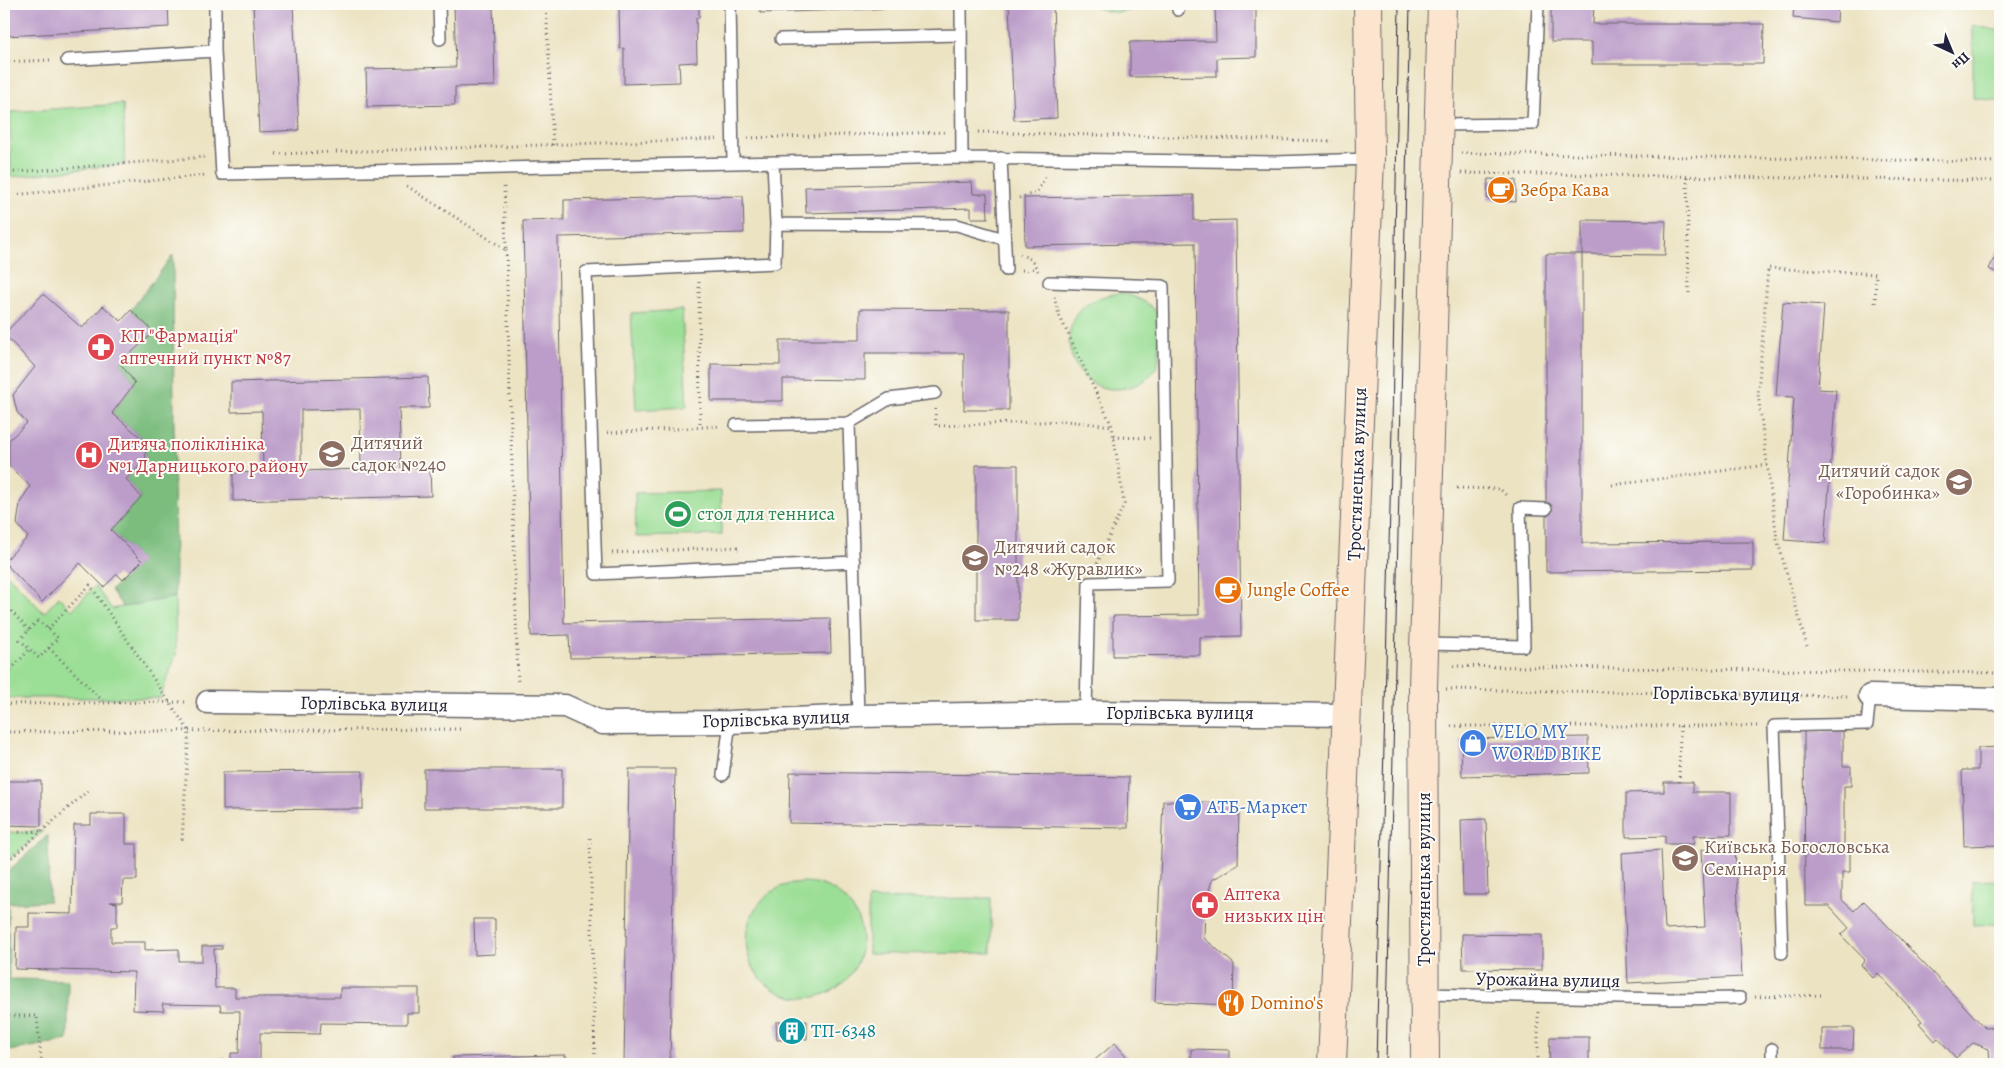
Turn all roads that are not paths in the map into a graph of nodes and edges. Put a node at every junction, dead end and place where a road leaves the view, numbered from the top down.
1 (215, 4) edge
2 (439, 4) edge
3 (730, 4) edge
4 (962, 4) edge
5 (1368, 4) edge
6 (1442, 4) edge
7 (1538, 4) edge
8 (961, 35) junction
9 (440, 39) dead end
10 (781, 39) dead end
11 (215, 50) junction
12 (67, 60) road end
13 (1439, 125) junction
14 (962, 158) junction
15 (1001, 158) junction
16 (1370, 160) junction
17 (733, 161) junction
18 (773, 162) junction
19 (776, 224) junction
20 (1004, 239) junction
21 (1006, 270) dead end
22 (1049, 282) road end
23 (935, 393) road end
24 (849, 423) junction
25 (736, 425) road end
26 (1546, 509) dead end
27 (854, 562) junction
28 (1424, 644) junction
29 (1870, 696) joint
30 (2000, 699) edge
31 (208, 702) road end
32 (1086, 712) junction
33 (1346, 715) junction
34 (858, 716) junction
35 (730, 722) junction
36 (723, 775) dead end
37 (1782, 953) dead end
38 (1425, 994) junction
39 (1740, 998) road end
40 (1772, 1049) dead end
41 (1332, 1064) edge
42 (1425, 1064) edge
43 (1772, 1064) edge

1 - 11 lane
2 - 9 lane
3 - 17 lane
4 - 8 lane
5 - 16 main road, Тростянецька вулиця
6 - 13 main road, Тростянецька вулиця
7 - 13 lane
8 - 10 lane
8 - 14 lane
11 - 12 lane
11 - 17 lane
13 - 28 main road, Тростянецька вулиця
14 - 15 lane
14 - 18 lane
15 - 16 lane
15 - 20 lane
16 - 33 main road, Тростянецька вулиця
17 - 18 lane
18 - 19 lane
19 - 20 lane
19 - 27 lane
20 - 21 lane
22 - 32 lane
23 - 24 lane
24 - 25 lane
24 - 27 lane
26 - 28 lane
27 - 34 lane
28 - 38 main road, Тростянецька вулиця
29 - 30 street
29 - 37 lane
31 - 35 street, Горлівська вулиця
32 - 33 street, Горлівська вулиця
32 - 34 street, Горлівська вулиця
33 - 41 main road, Тростянецька вулиця
34 - 35 street, Горлівська вулиця
35 - 36 lane
38 - 39 lane, Урожайна вулиця
38 - 42 main road, Тростянецька вулиця
40 - 43 lane

